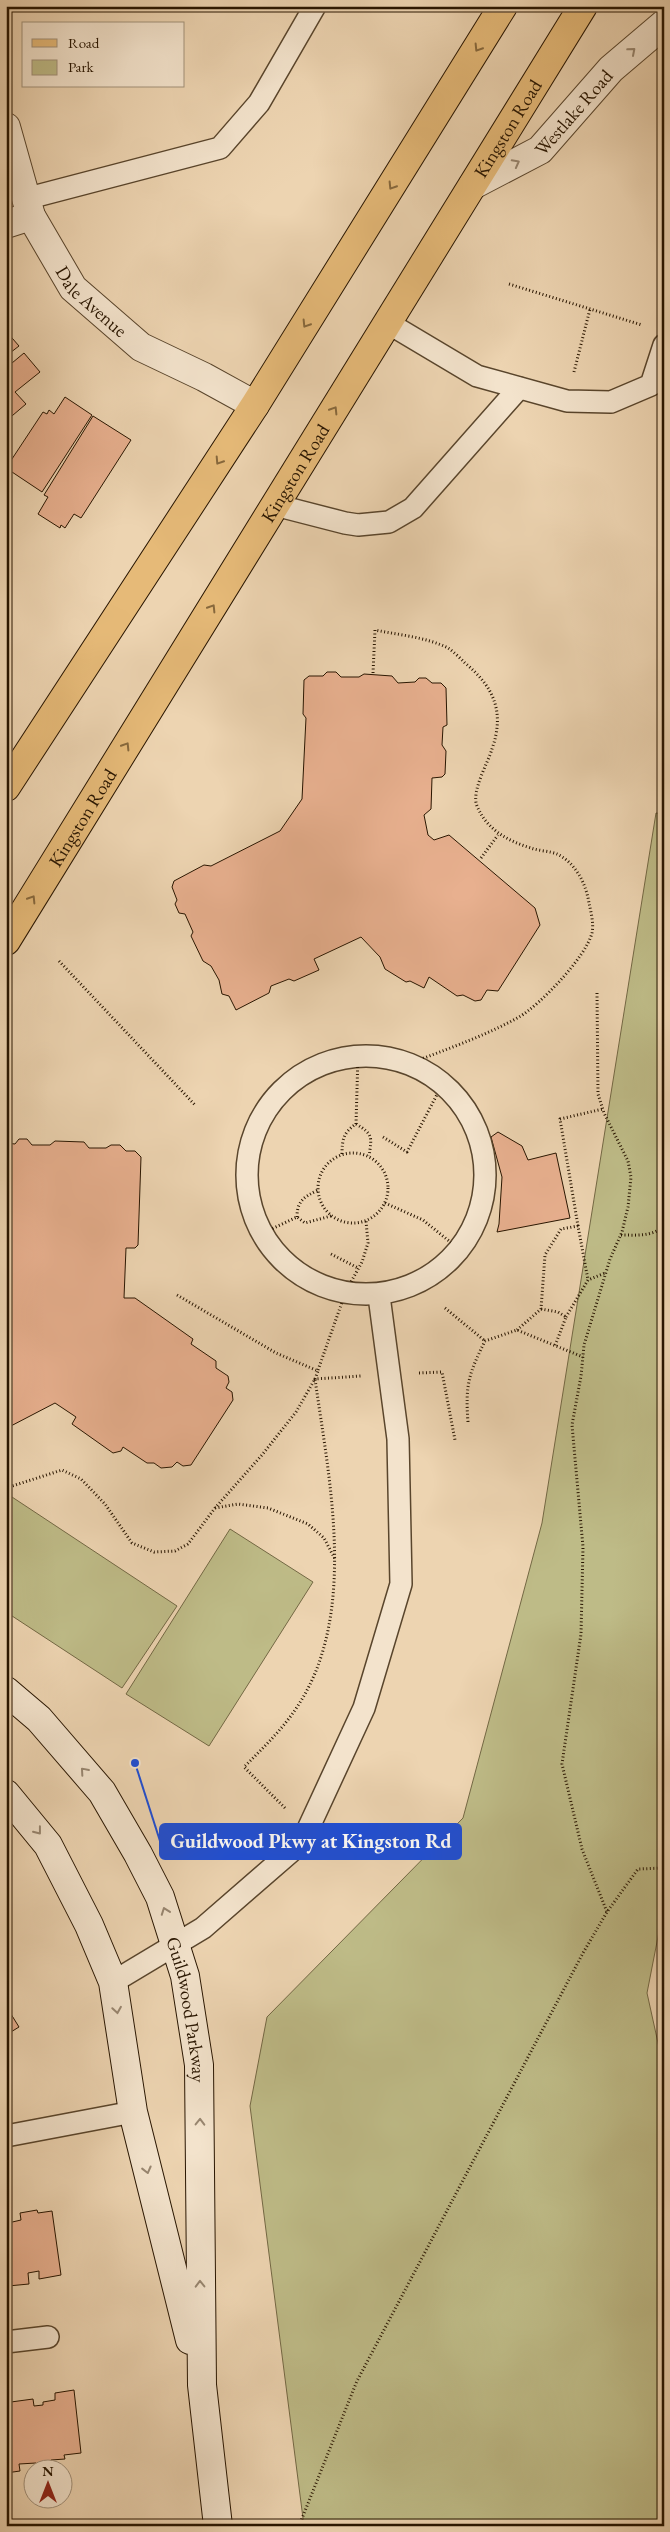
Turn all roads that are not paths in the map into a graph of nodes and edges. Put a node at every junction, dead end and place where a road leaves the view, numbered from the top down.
1 (315, 6) edge
2 (504, 6) edge
3 (583, 6) edge
4 (664, 24) edge
5 (6, 127) edge
6 (473, 185) junction
7 (21, 213) edge
8 (388, 323) junction
9 (664, 346) edge
10 (519, 388) junction
11 (255, 406) junction
12 (275, 505) junction
13 (6, 787) edge
14 (6, 941) edge
15 (379, 1296) junction
16 (6, 1691) edge
17 (6, 1794) edge
18 (176, 1943) junction
19 (113, 1982) junction
20 (133, 2112) junction
21 (6, 2136) edge
22 (48, 2337) dead end
23 (6, 2342) edge
24 (202, 2386) junction
25 (218, 2526) edge

1 - 7 lane
2 -> 11 main road
3 - 6 main road, Kingston Road
6 -> 4 street, Westlake Road
5 - 7 street, Dale Avenue
6 - 8 main road, Kingston Road
7 - 11 street, Dale Avenue
8 - 10 lane
12 -> 8 main road, Kingston Road
9 - 10 lane
10 - 12 lane
11 -> 13 main road
14 -> 12 main road, Kingston Road
15 - 15 lane
15 - 18 lane
18 -> 16 street, Guildwood Parkway
17 -> 19 street, Guildwood Parkway
18 - 19 lane
24 -> 18 street, Guildwood Parkway
19 -> 20 street, Guildwood Parkway
20 - 21 lane
20 -> 24 street, Guildwood Parkway
22 - 23 lane
24 - 25 street, Guildwood Parkway

